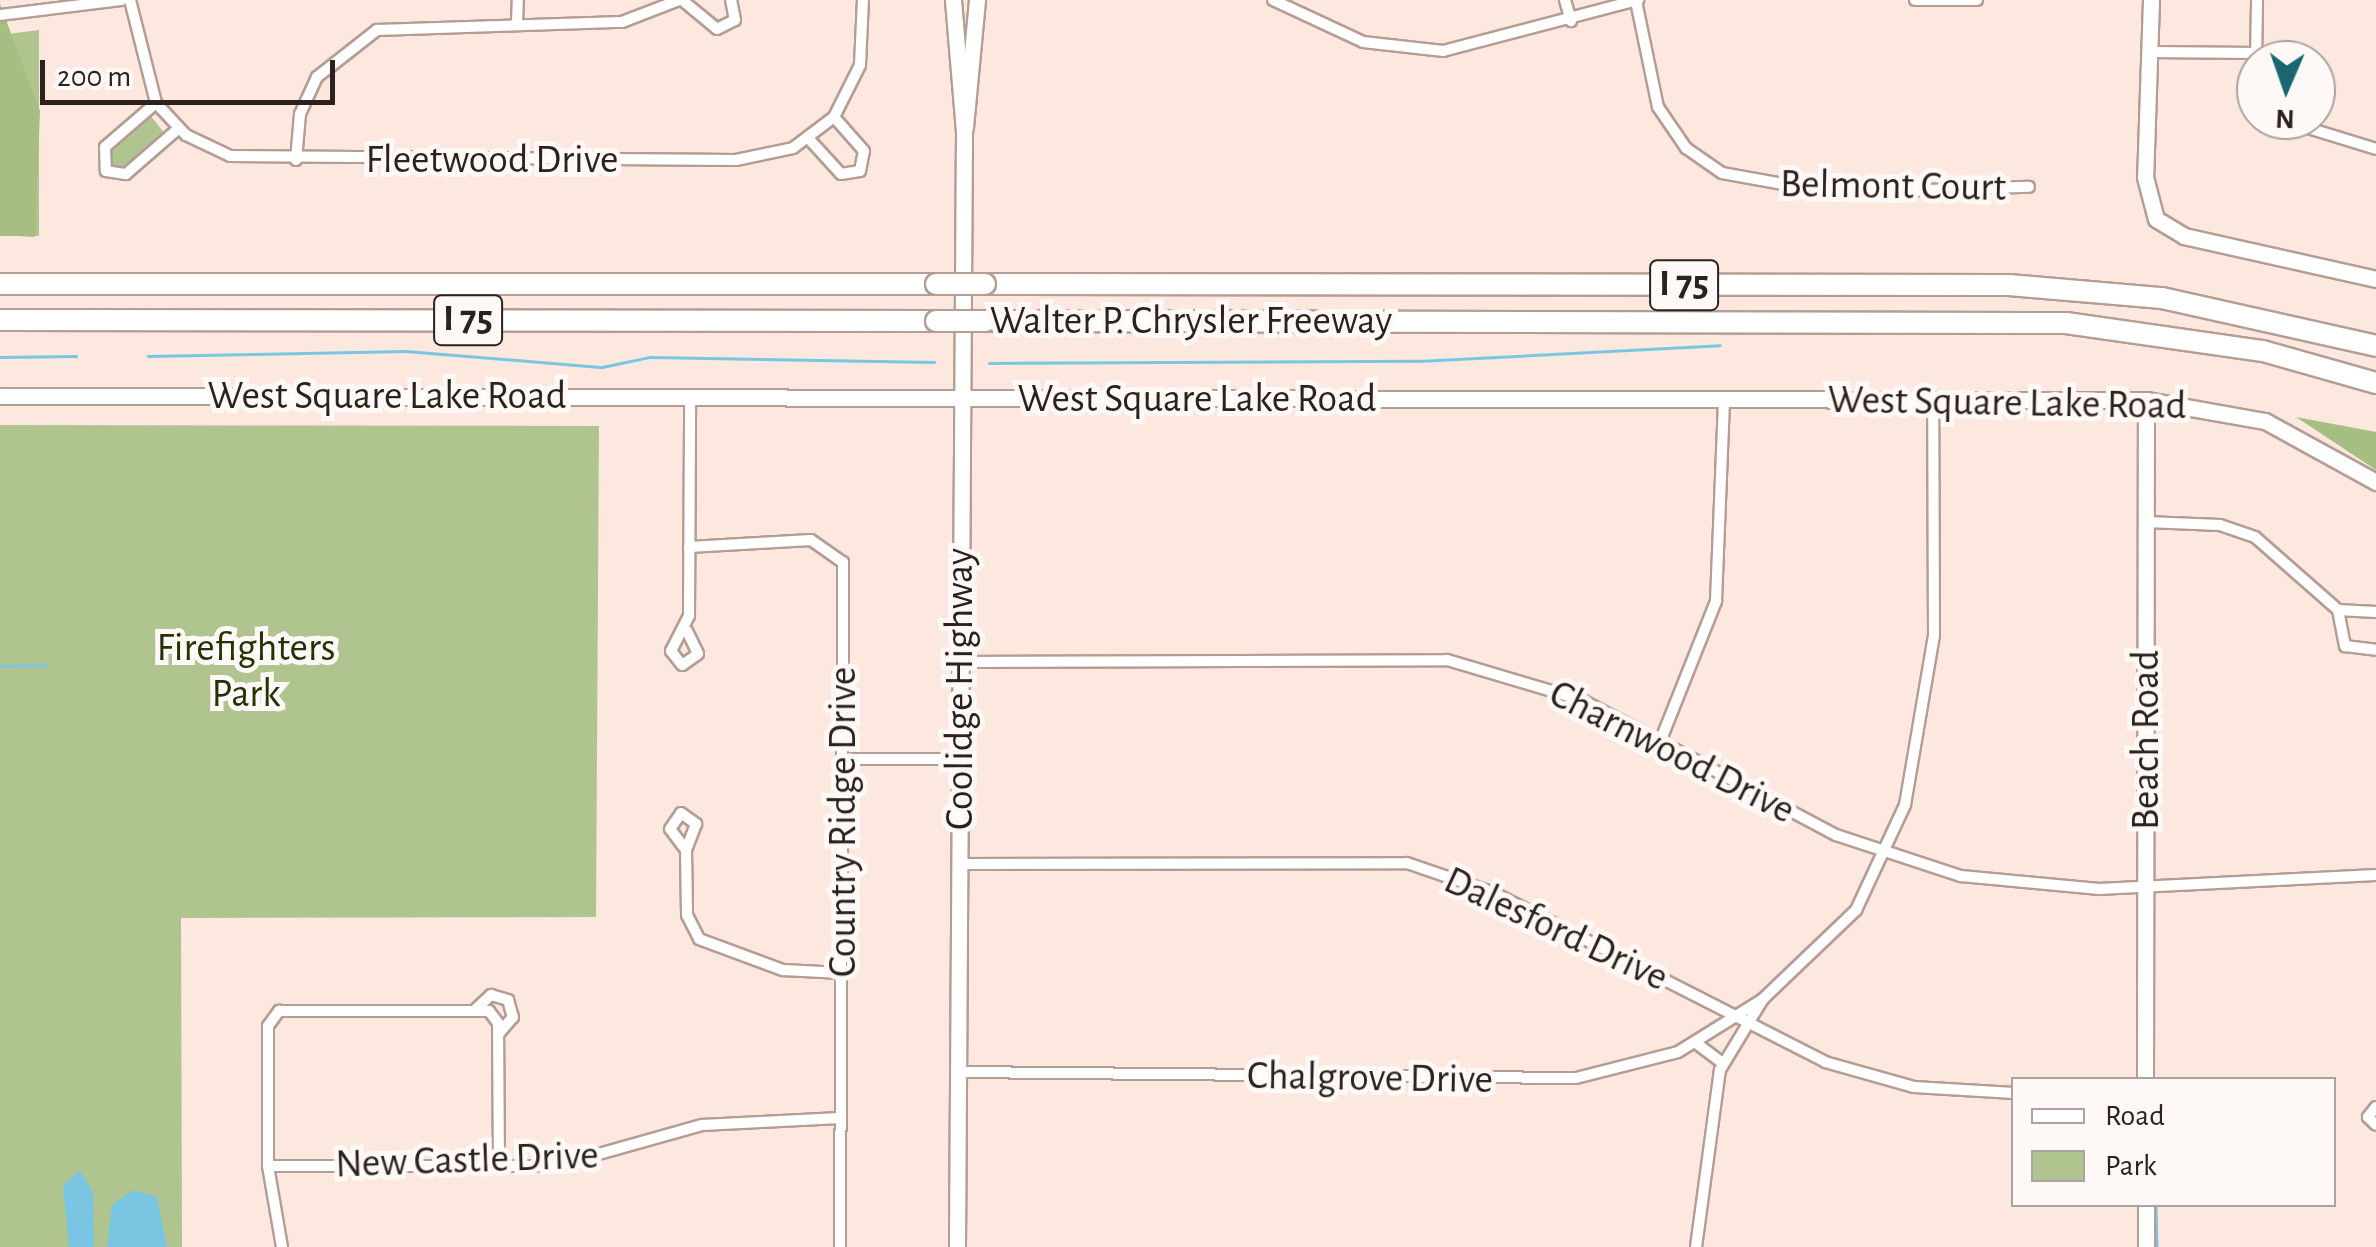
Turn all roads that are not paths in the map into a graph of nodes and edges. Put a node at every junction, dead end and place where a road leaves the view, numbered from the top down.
1 (122, 0) edge
2 (130, 0) edge
3 (518, 0) edge
4 (681, 0) edge
5 (731, 0) edge
6 (863, 0) edge
7 (953, 0) edge
8 (977, 0) edge
9 (1273, 0) edge
10 (1565, 0) edge
11 (1638, 0) edge
12 (1915, 0) edge
13 (1977, 0) edge
14 (2151, 0) edge
15 (2257, 0) edge
16 (0, 15) edge
17 (1571, 21) junction
18 (517, 23) junction
19 (2256, 40) edge
20 (2151, 52) junction
21 (2236, 55) edge
22 (156, 103) junction
23 (834, 117) junction
24 (178, 129) junction
25 (964, 131) junction
26 (2336, 137) edge
27 (810, 139) junction
28 (2376, 149) edge
29 (296, 160) junction
30 (2029, 187) dead end
31 (2376, 279) edge
32 (0, 284) edge
33 (0, 320) edge
34 (2376, 346) edge
35 (2376, 382) edge
36 (690, 395) junction
37 (0, 396) edge
38 (962, 398) junction
39 (1933, 399) junction
40 (1724, 400) junction
41 (2146, 400) junction
42 (2376, 482) edge
43 (2146, 522) junction
44 (689, 547) junction
45 (2338, 610) junction
46 (2376, 612) edge
47 (687, 631) dead end
48 (2376, 650) edge
49 (960, 662) junction
50 (1660, 742) junction
51 (844, 758) junction
52 (960, 759) junction
53 (686, 850) dead end
54 (1887, 856) junction
55 (959, 864) junction
56 (2376, 875) edge
57 (2145, 889) junction
58 (842, 972) junction
59 (1764, 999) junction
60 (476, 1009) junction
61 (1735, 1014) junction
62 (1751, 1022) junction
63 (499, 1034) junction
64 (1696, 1043) junction
65 (1723, 1064) junction
66 (958, 1072) junction
67 (2145, 1077) edge
68 (2011, 1093) edge
69 (2376, 1106) edge
70 (840, 1118) junction
71 (2376, 1126) edge
72 (268, 1166) junction
73 (499, 1166) junction
74 (2146, 1207) edge
75 (282, 1247) edge
76 (840, 1247) edge
77 (957, 1247) edge
78 (1696, 1247) edge
79 (2146, 1247) edge

1 - 16 street
2 - 22 street, Fleetwood Drive
3 - 18 street
4 - 5 street
4 - 18 street
6 - 23 street, Fleetwood Drive
7 - 25 main road, Coolidge Highway
8 - 25 main road, Coolidge Highway
9 - 17 street
10 - 17 street
11 - 17 street
11 - 30 street, Belmont Court
12 - 13 street
14 - 20 main road
15 - 19 street
18 - 29 street
20 - 21 street
20 - 31 main road
22 - 24 street, Fleetwood Drive
22 - 24 street
23 - 27 street, Fleetwood Drive
23 - 27 street
24 - 29 street, Fleetwood Drive
25 - 38 main road, Coolidge Highway
26 - 28 street
27 - 29 street, Fleetwood Drive
32 - 34 highway, Walter P. Chrysler Freeway / I 75, bridge
33 - 35 highway, Walter P. Chrysler Freeway / I 75, bridge
36 - 37 main road, West Square Lake Road
36 - 38 main road, West Square Lake Road
36 - 44 street
38 - 40 main road, West Square Lake Road
38 - 49 main road, Coolidge Highway
39 - 40 main road, West Square Lake Road
39 - 41 main road, West Square Lake Road
39 - 54 street
40 - 50 street
41 - 42 main road, West Square Lake Road
41 - 43 main road, Beach Road
43 - 45 street
43 - 57 main road, Beach Road
44 - 47 street
44 - 51 street, Country Ridge Drive
45 - 46 street
45 - 48 street
49 - 50 street, Charnwood Drive
49 - 52 main road, Coolidge Highway
50 - 54 street, Charnwood Drive
51 - 52 street
51 - 58 street, Country Ridge Drive
52 - 55 main road, Coolidge Highway
53 - 58 street
54 - 57 street, Charnwood Drive
54 - 59 street
55 - 61 street, Dalesford Drive
55 - 66 main road, Coolidge Highway
56 - 57 street, Charnwood Drive
57 - 67 main road, Beach Road
58 - 70 street, Country Ridge Drive
59 - 61 street, Chalgrove Drive
59 - 62 street
60 - 63 street
60 - 63 street
60 - 72 street
61 - 62 street, Dalesford Drive
61 - 64 street, Chalgrove Drive
62 - 65 street
62 - 68 street, Dalesford Drive
63 - 73 street
64 - 65 street
64 - 66 street, Chalgrove Drive
65 - 78 street
66 - 77 main road, Coolidge Highway
69 - 71 street
70 - 73 street, New Castle Drive
70 - 76 street, Country Ridge Drive
72 - 73 street, New Castle Drive
72 - 75 street
74 - 79 main road

